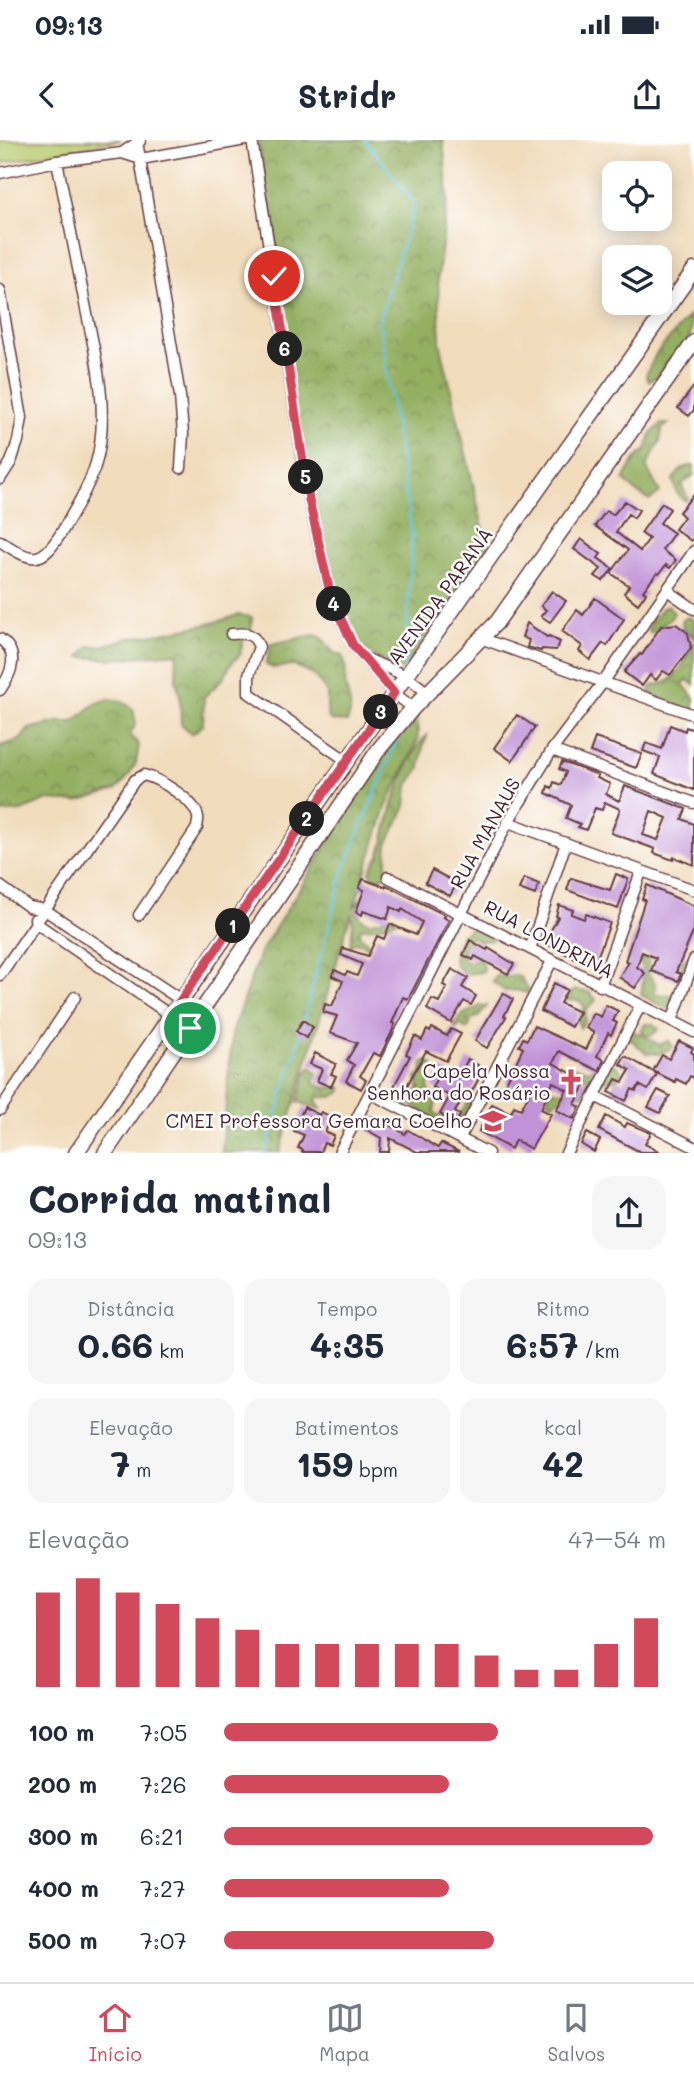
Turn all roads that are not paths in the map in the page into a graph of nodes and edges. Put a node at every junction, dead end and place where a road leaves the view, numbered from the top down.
1 (169, 140) edge
2 (245, 140) edge
3 (252, 140) edge
4 (140, 141) edge
5 (218, 142) edge
6 (172, 152) junction
7 (122, 153) junction
8 (141, 159) junction
9 (57, 162) junction
10 (0, 173) edge
11 (694, 270) edge
12 (0, 290) edge
13 (694, 342) edge
14 (181, 468) dead end
15 (0, 479) edge
16 (0, 541) edge
17 (694, 551) edge
18 (667, 590) junction
19 (694, 609) edge
20 (231, 634) dead end
21 (0, 639) edge
22 (483, 639) junction
23 (362, 657) junction
24 (406, 676) junction
25 (604, 681) junction
26 (0, 690) edge
27 (394, 693) junction
28 (428, 693) junction
29 (410, 711) junction
30 (694, 715) edge
31 (552, 750) junction
32 (347, 761) junction
33 (694, 803) edge
34 (508, 822) junction
35 (566, 843) junction
36 (641, 872) junction
37 (388, 877) dead end
38 (0, 886) edge
39 (694, 891) edge
40 (29, 907) junction
41 (45, 910) junction
42 (461, 913) junction
43 (139, 915) dead end
44 (36, 923) junction
45 (86, 937) junction
46 (530, 949) junction
47 (78, 950) junction
48 (694, 960) edge
49 (551, 961) junction
50 (126, 964) junction
51 (0, 975) edge
52 (117, 977) junction
53 (600, 986) junction
54 (75, 998) dead end
55 (181, 1000) junction
56 (640, 1006) junction
57 (171, 1014) junction
58 (672, 1021) junction
59 (190, 1028) junction
60 (694, 1032) edge
61 (370, 1093) junction
62 (595, 1096) junction
63 (0, 1110) edge
64 (460, 1138) junction
65 (694, 1147) edge
66 (76, 1153) edge
67 (105, 1153) edge
68 (339, 1153) edge
69 (488, 1153) edge
70 (566, 1153) edge

1 - 6 street
2 - 5 street
3 - 23 street
4 - 7 street
4 - 8 street
5 - 6 street
6 - 8 street
7 - 8 street
7 - 9 street
8 - 14 street
9 - 10 street
9 - 16 street
11 - 24 main road, AVENIDA PARANÁ
12 - 15 street
13 - 22 main road
17 - 18 street, RUA MANAUS
18 - 19 street
18 - 25 street, RUA MANAUS
20 - 32 street
21 - 26 street
22 - 25 street
22 - 28 main road
23 - 24 street
23 - 27 street
24 - 27 main road, AVENIDA PARANÁ
24 - 28 street
25 - 30 street
25 - 31 street, RUA MANAUS
27 - 29 street
27 - 32 main road, AVENIDA PARANÁ
28 - 29 main road
29 - 59 main road
31 - 33 street
31 - 34 street, RUA MANAUS
32 - 55 main road, AVENIDA PARANÁ
34 - 35 street
34 - 42 street, RUA MANAUS
35 - 36 street
35 - 46 street
36 - 39 street
36 - 53 street
37 - 42 street, RUA LONDRINA
38 - 40 street
40 - 41 street
40 - 44 street
41 - 43 street
41 - 44 street
41 - 45 street
42 - 46 street, RUA LONDRINA
42 - 61 street, RUA MANAUS
44 - 47 street
44 - 51 street
45 - 47 street
45 - 50 street
46 - 49 street, RUA LONDRINA
47 - 52 street
48 - 58 street
49 - 53 street, RUA LONDRINA
49 - 64 street
50 - 52 street
50 - 55 street
52 - 57 street
53 - 56 street, RUA LONDRINA
54 - 63 street
55 - 57 main road, AVENIDA PARANÁ
56 - 58 street, RUA LONDRINA
56 - 62 street
57 - 59 street
57 - 66 main road, AVENIDA PARANÁ
58 - 60 street, RUA LONDRINA
59 - 67 main road
61 - 64 street
61 - 68 street, RUA MANAUS
62 - 65 street
62 - 70 street
64 - 69 street

